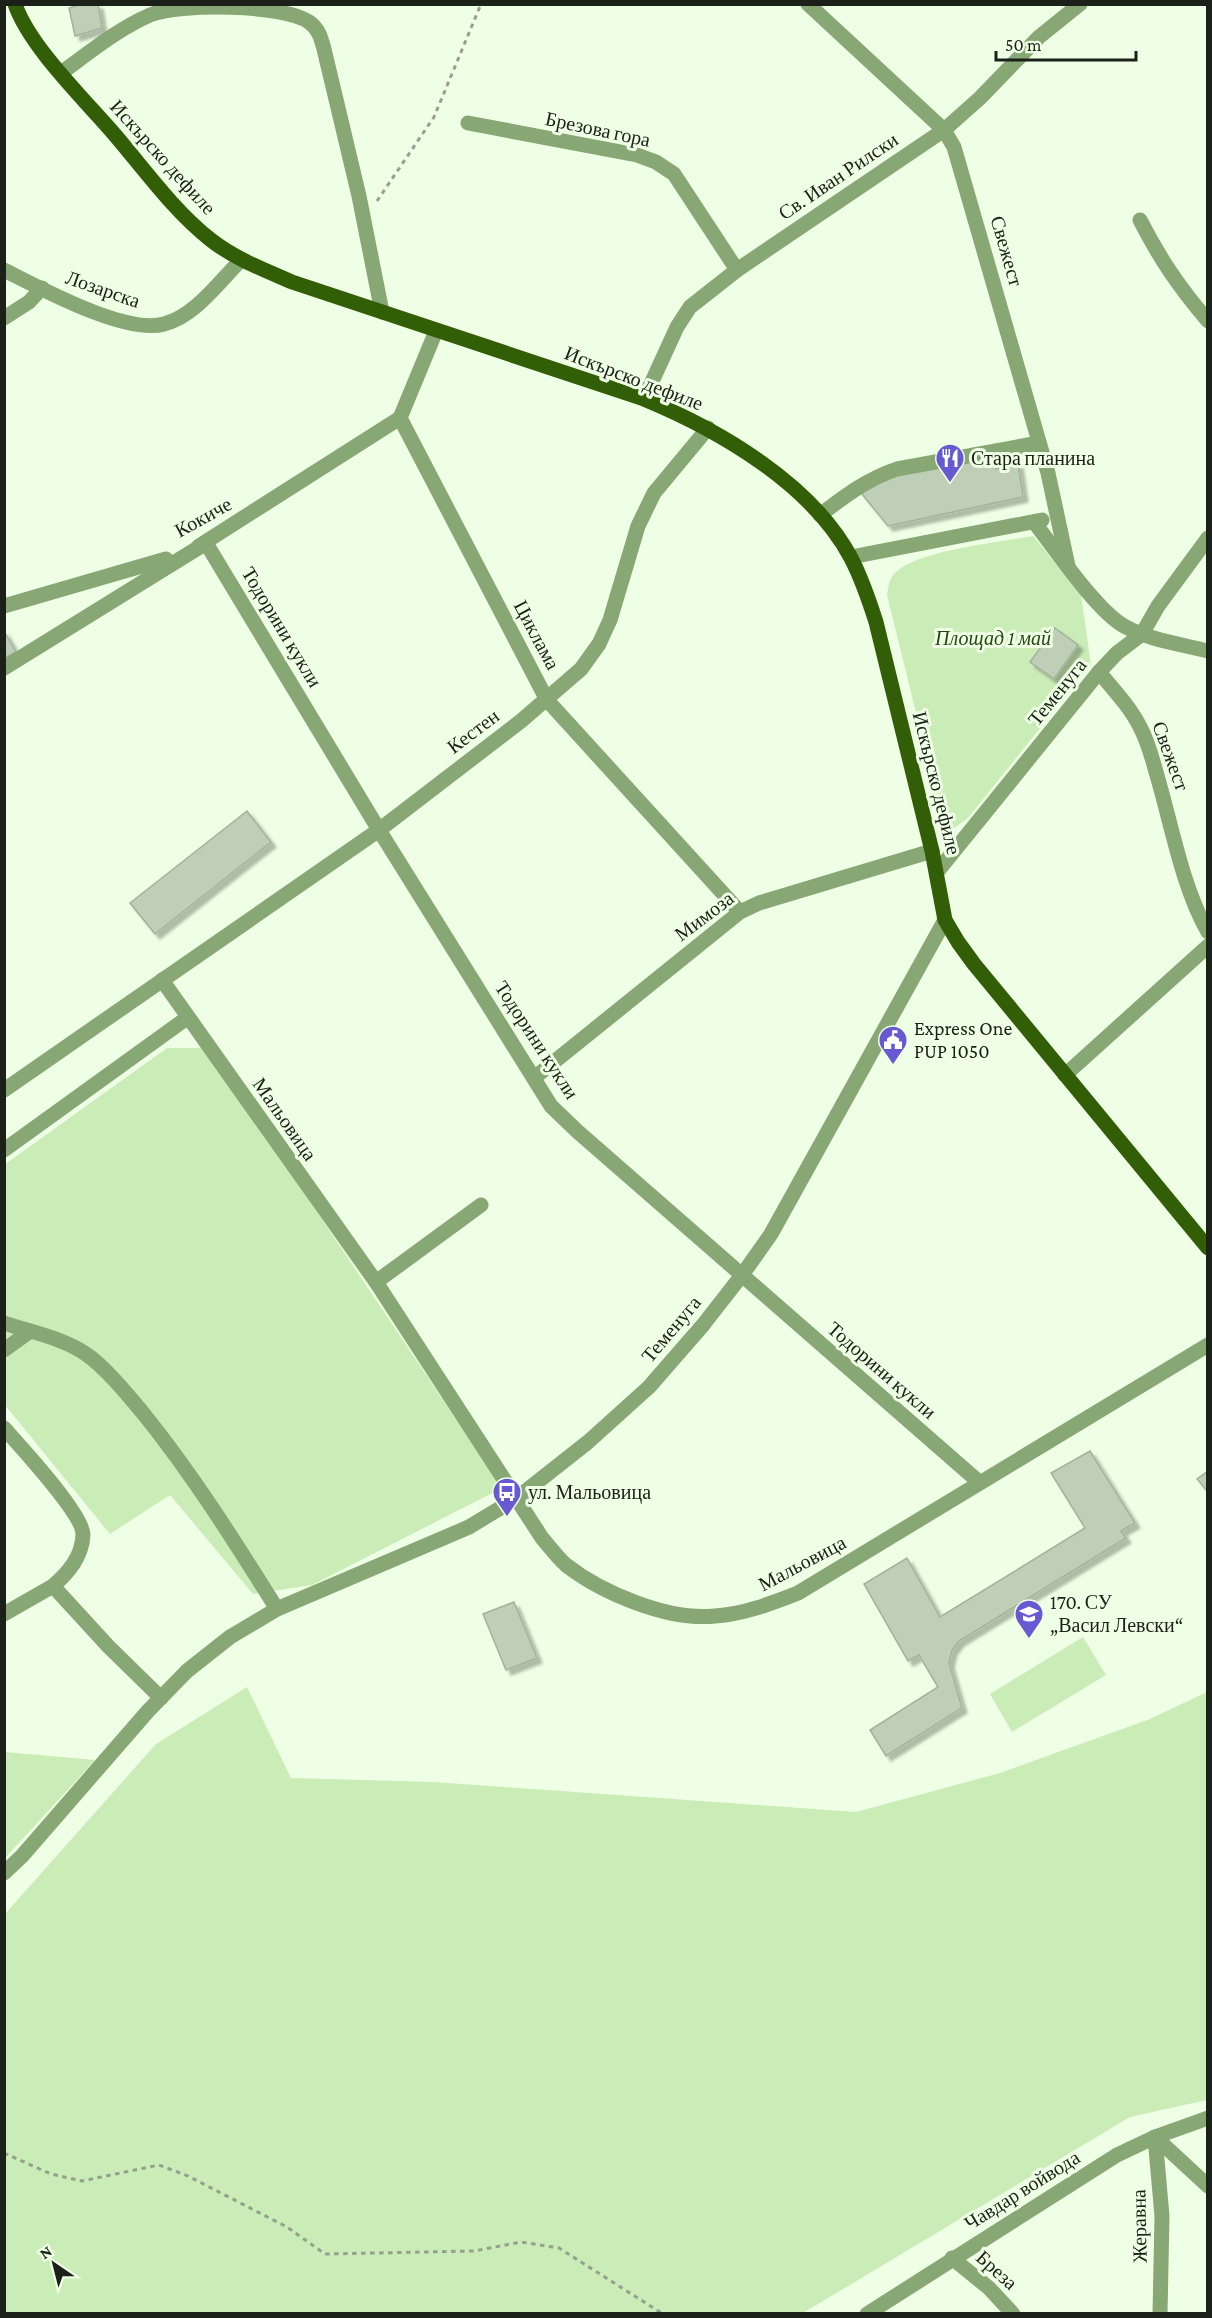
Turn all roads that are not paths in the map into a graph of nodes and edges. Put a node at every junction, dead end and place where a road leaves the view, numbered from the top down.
1 (15, 4) edge
2 (808, 4) edge
3 (1080, 4) edge
4 (61, 73) junction
5 (468, 123) dead end
6 (944, 130) junction
7 (1140, 220) dead end
8 (241, 260) junction
9 (4, 270) edge
10 (738, 270) junction
11 (42, 288) junction
12 (382, 312) junction
13 (4, 318) edge
14 (1208, 321) edge
15 (436, 331) junction
16 (644, 399) junction
17 (400, 418) junction
18 (708, 428) junction
19 (1039, 443) junction
20 (820, 515) junction
21 (1057, 517) junction
22 (1034, 522) junction
23 (1208, 538) edge
24 (206, 543) junction
25 (851, 557) junction
26 (1068, 566) junction
27 (4, 606) edge
28 (1142, 634) junction
29 (1208, 651) edge
30 (4, 668) edge
31 (1100, 672) junction
32 (547, 700) junction
33 (379, 830) junction
34 (932, 851) junction
35 (937, 872) junction
36 (740, 912) junction
37 (945, 920) junction
38 (1208, 932) edge
39 (1208, 946) edge
40 (162, 980) junction
41 (187, 1018) junction
42 (1065, 1075) junction
43 (534, 1078) junction
44 (4, 1090) edge
45 (4, 1150) edge
46 (481, 1205) dead end
47 (1208, 1248) edge
48 (742, 1275) junction
49 (376, 1282) junction
50 (4, 1323) edge
51 (28, 1332) junction
52 (1208, 1345) edge
53 (4, 1350) edge
54 (4, 1428) edge
55 (979, 1482) junction
56 (516, 1498) junction
57 (54, 1586) junction
58 (277, 1609) junction
59 (4, 1614) edge
60 (161, 1698) junction
61 (4, 1873) edge
62 (1208, 2118) edge
63 (1155, 2137) junction
64 (1208, 2186) edge
65 (952, 2258) junction
66 (867, 2313) edge
67 (1013, 2313) edge
68 (1160, 2313) edge

1 - 4 main road, Искърско дефиле
2 - 6 street, Свежест
3 - 6 street, Св. Иван Рилски
4 - 8 main road, Искърско дефиле
4 - 12 street
5 - 10 street, Брезова гора
6 - 10 street, Св. Иван Рилски
6 - 19 street, Свежест
7 - 14 street
8 - 11 street, Лозарска
8 - 12 main road, Искърско дефиле
9 - 11 street, Лозарска
10 - 16 street, Св. Иван Рилски
11 - 13 street
12 - 15 main road, Искърско дефиле
15 - 16 main road, Искърско дефиле
15 - 17 street
16 - 18 main road, Искърско дефиле
17 - 24 street, Кокиче
17 - 32 street, Циклама
18 - 20 main road, Искърско дефиле
18 - 32 street, Кестен
19 - 20 street
19 - 21 street, Свежест
20 - 25 main road, Искърско дефиле
21 - 22 street
21 - 26 street, Свежест
22 - 25 street
22 - 26 street
23 - 28 street, Теменуга
24 - 27 street, Кокиче
24 - 30 street
24 - 33 street, Тодорини кукли
25 - 34 main road, Искърско дефиле
26 - 28 street
28 - 29 street
28 - 31 street, Теменуга
31 - 35 street, Теменуга
31 - 38 street, Свежест
32 - 33 street, Кестен
32 - 36 street, Циклама
33 - 40 street, Кестен
33 - 43 street, Тодорини кукли
34 - 35 main road, Искърско дефиле
34 - 36 street, Мимоза
35 - 37 main road, Искърско дефиле
36 - 43 street, Мимоза
37 - 42 main road, Искърско дефиле
37 - 48 street, Теменуга
39 - 42 street
40 - 41 street, Мальовица
40 - 44 street, Кестен
41 - 45 street
41 - 49 street, Мальовица
42 - 47 main road, Искърско дефиле
43 - 48 street, Тодорини кукли
46 - 49 street
48 - 55 street, Тодорини кукли
48 - 56 street, Теменуга
49 - 56 street, Мальовица
50 - 51 street
51 - 53 street
51 - 58 street
52 - 55 street, Мальовица
54 - 57 street
55 - 56 street, Мальовица
56 - 58 street, Теменуга
57 - 59 street
57 - 60 street
58 - 60 street, Теменуга
60 - 61 street, Теменуга
62 - 63 street, Чавдар войвода
63 - 64 street
63 - 65 street, Чавдар войвода
63 - 68 street, Жеравна
65 - 66 street, Чавдар войвода
65 - 67 street, Бреза

